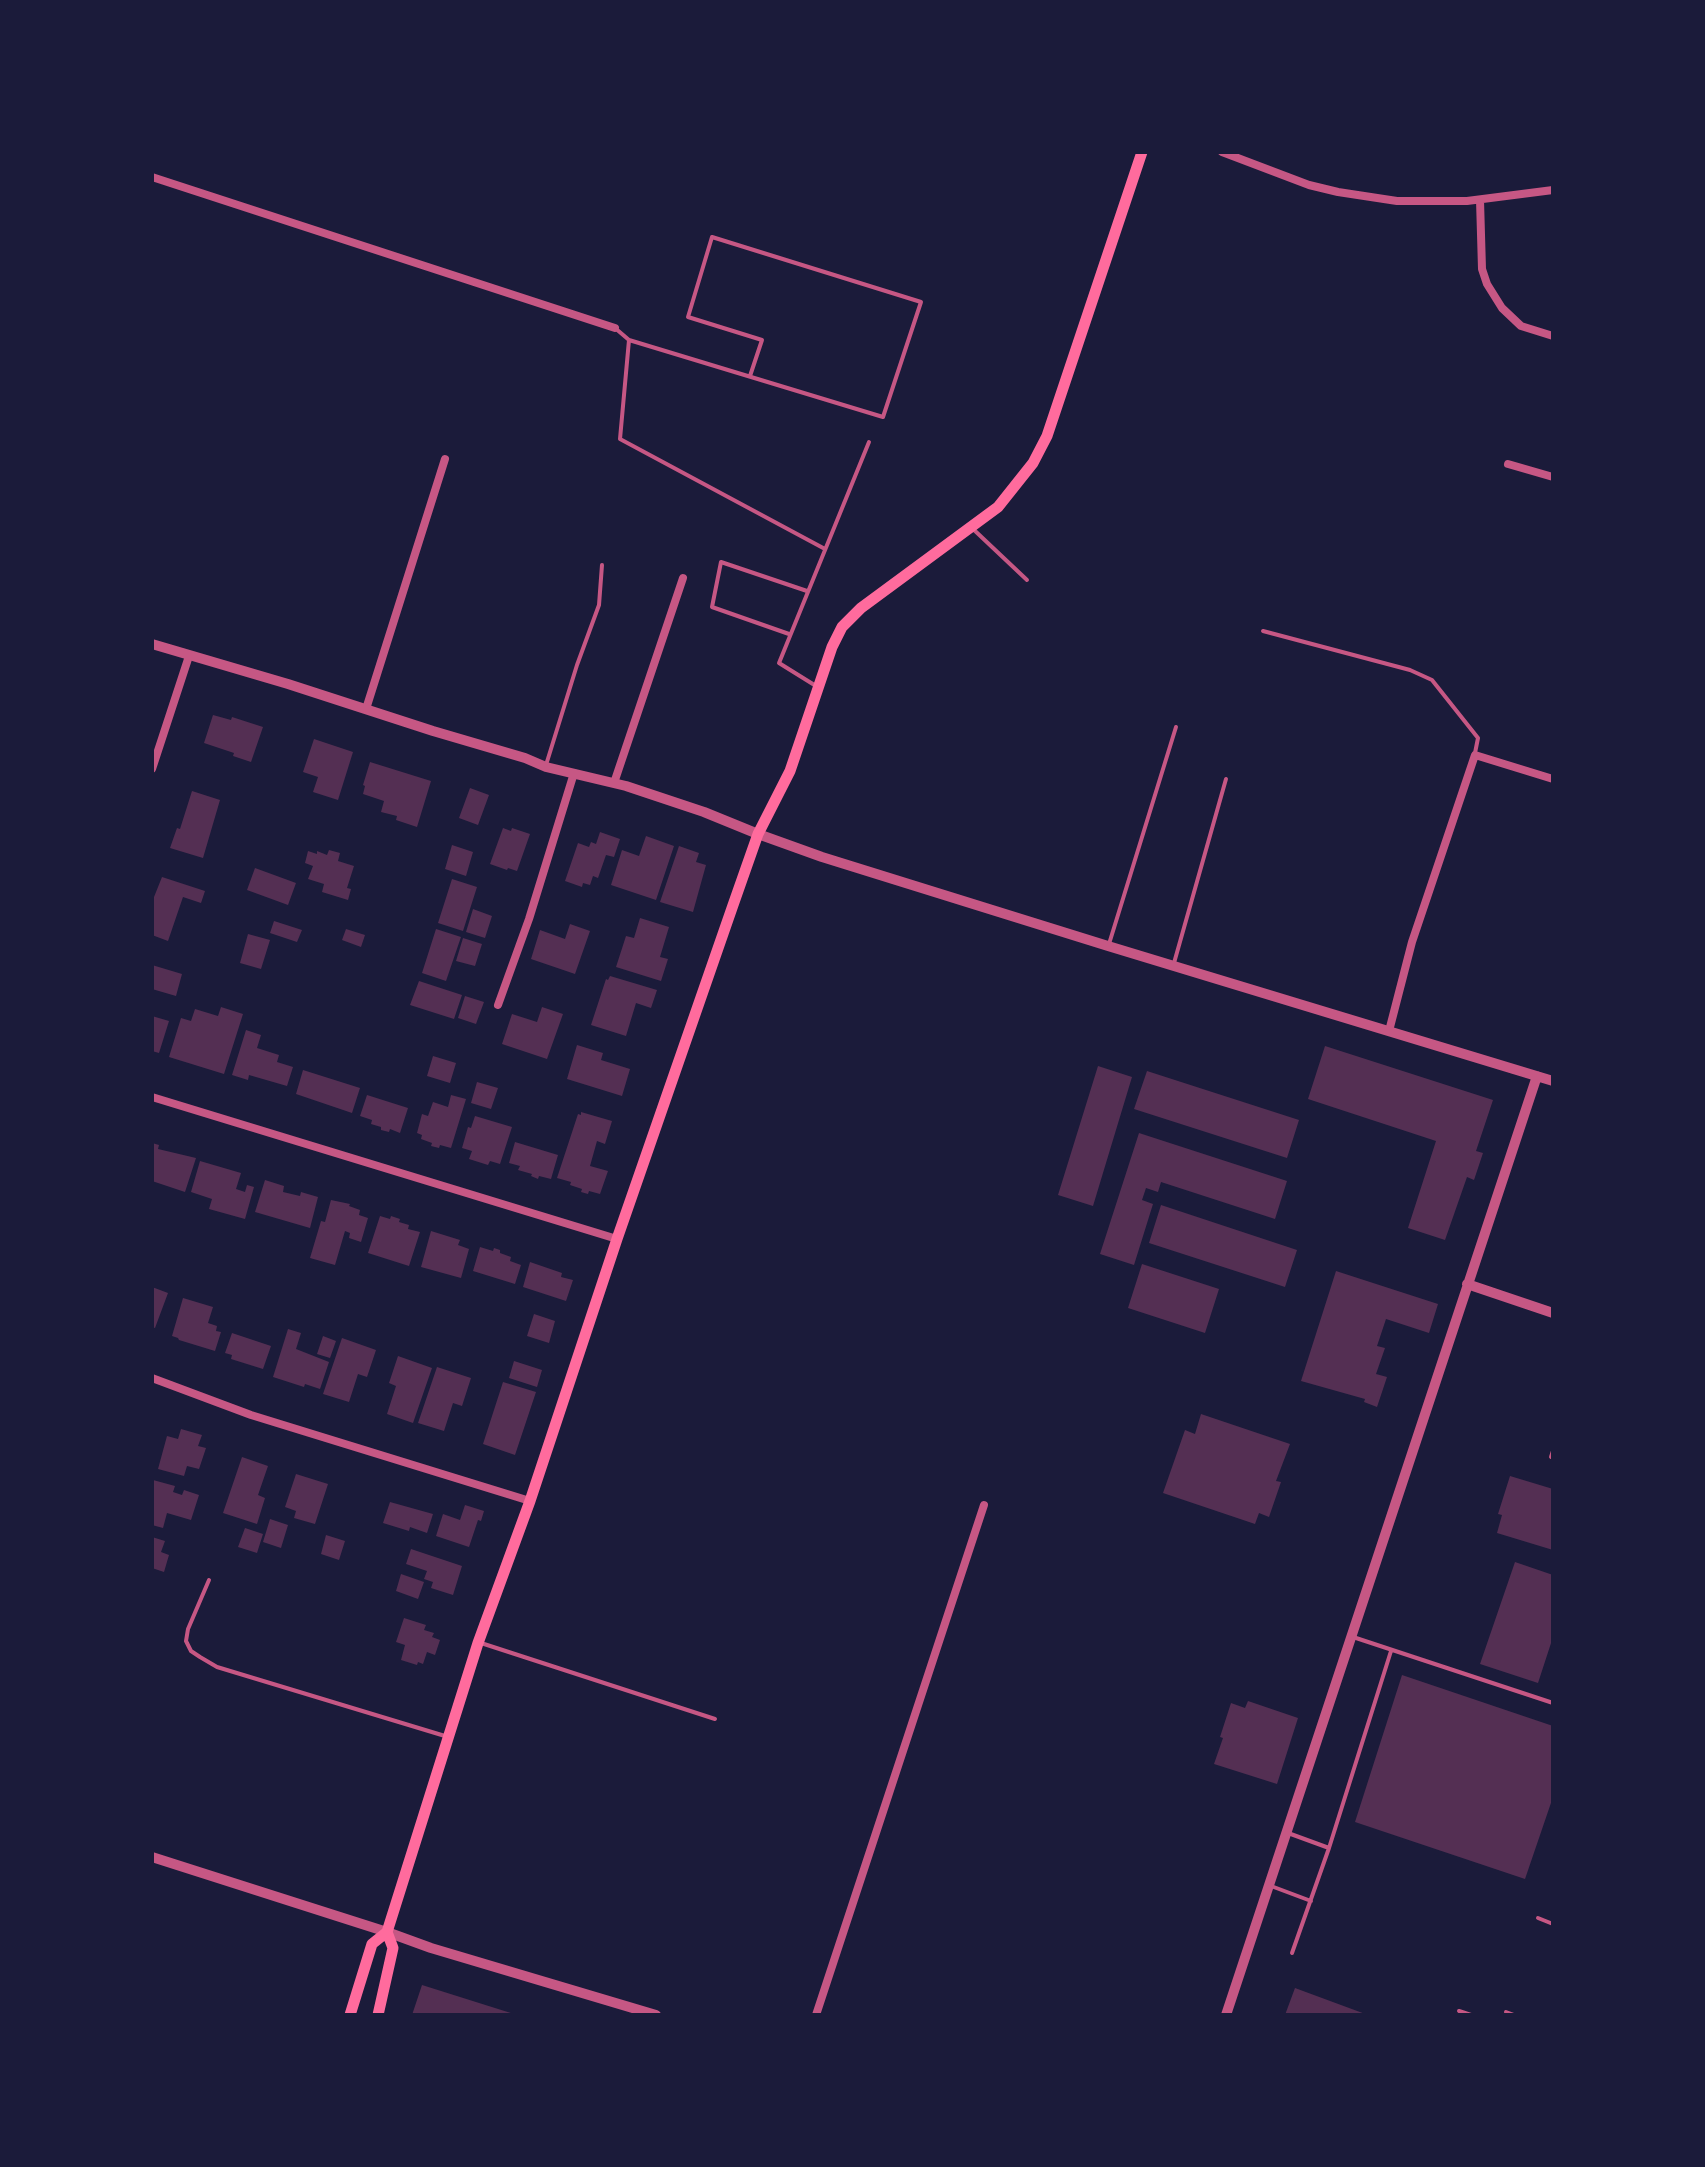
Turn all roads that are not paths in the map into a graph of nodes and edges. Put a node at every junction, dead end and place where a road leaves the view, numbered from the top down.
1 (1142, 152) edge
2 (1222, 152) edge
3 (152, 177) edge
4 (1553, 190) edge
5 (1480, 200) junction
6 (615, 328) joint
7 (1553, 336) edge
8 (629, 340) junction
9 (750, 376) junction
10 (869, 442) dead end
11 (445, 459) dead end
12 (1508, 464) dead end
13 (1553, 477) edge
14 (972, 528) junction
15 (825, 549) junction
16 (602, 565) dead end
17 (683, 578) dead end
18 (1027, 580) dead end
19 (807, 591) junction
20 (1263, 631) dead end
21 (789, 634) junction
22 (152, 644) edge
23 (189, 656) junction
24 (818, 687) junction
25 (366, 709) junction
26 (1176, 727) dead end
27 (1475, 755) junction
28 (546, 767) junction
29 (152, 769) edge
30 (574, 773) junction
31 (1226, 779) dead end
32 (1553, 779) edge
33 (614, 783) junction
34 (758, 834) junction
35 (1108, 946) junction
36 (1174, 966) junction
37 (498, 1005) dead end
38 (1389, 1031) junction
39 (1537, 1076) junction
40 (1553, 1081) edge
41 (152, 1097) edge
42 (617, 1239) junction
43 (1467, 1284) junction
44 (1553, 1313) edge
45 (152, 1378) edge
46 (1553, 1451) edge
47 (1551, 1457) dead end
48 (530, 1501) junction
49 (984, 1505) dead end
50 (209, 1580) dead end
51 (1351, 1637) junction
52 (478, 1643) junction
53 (1391, 1651) junction
54 (1553, 1703) edge
55 (715, 1719) dead end
56 (447, 1737) junction
57 (1286, 1832) junction
58 (1329, 1848) junction
59 (152, 1857) edge
60 (1269, 1885) junction
61 (1311, 1901) junction
62 (1538, 1918) dead end
63 (1553, 1924) edge
64 (387, 1932) junction
65 (1292, 1953) dead end
66 (1459, 2011) dead end
67 (1506, 2012) dead end
68 (350, 2015) edge
69 (378, 2015) edge
70 (656, 2015) edge
71 (816, 2015) edge
72 (1226, 2015) edge
73 (1471, 2015) edge
74 (1514, 2015) edge

1 - 14 main road
2 - 5 street
3 - 6 street
4 - 5 street
5 - 7 street
6 - 8 lane
8 - 9 lane
8 - 15 lane
9 - 9 lane
10 - 15 lane
11 - 25 street
12 - 13 street
14 - 18 lane
14 - 24 main road
15 - 19 lane
16 - 28 lane
17 - 33 street
19 - 21 lane
19 - 21 lane
20 - 27 lane
21 - 24 lane
22 - 23 street
23 - 25 street
23 - 29 street
24 - 34 main road
25 - 28 street
26 - 35 lane
27 - 32 street
27 - 38 street
28 - 30 street
30 - 33 street
30 - 37 street
31 - 36 lane
33 - 34 street
34 - 35 street
34 - 42 main road
35 - 36 street
36 - 38 street
38 - 39 street
39 - 40 street
39 - 43 street
41 - 42 street
42 - 48 main road
43 - 44 street
43 - 51 street
45 - 48 street
46 - 47 lane
48 - 52 main road
49 - 71 street
50 - 56 lane
51 - 53 lane
51 - 57 street
52 - 55 lane
52 - 56 main road
53 - 54 lane
53 - 58 lane
56 - 64 main road
57 - 58 lane
57 - 60 street
58 - 61 lane
59 - 64 street
60 - 61 lane
60 - 72 street
61 - 65 lane
62 - 63 lane
64 - 68 main road
64 - 69 main road
64 - 70 street
66 - 73 lane
67 - 74 lane

